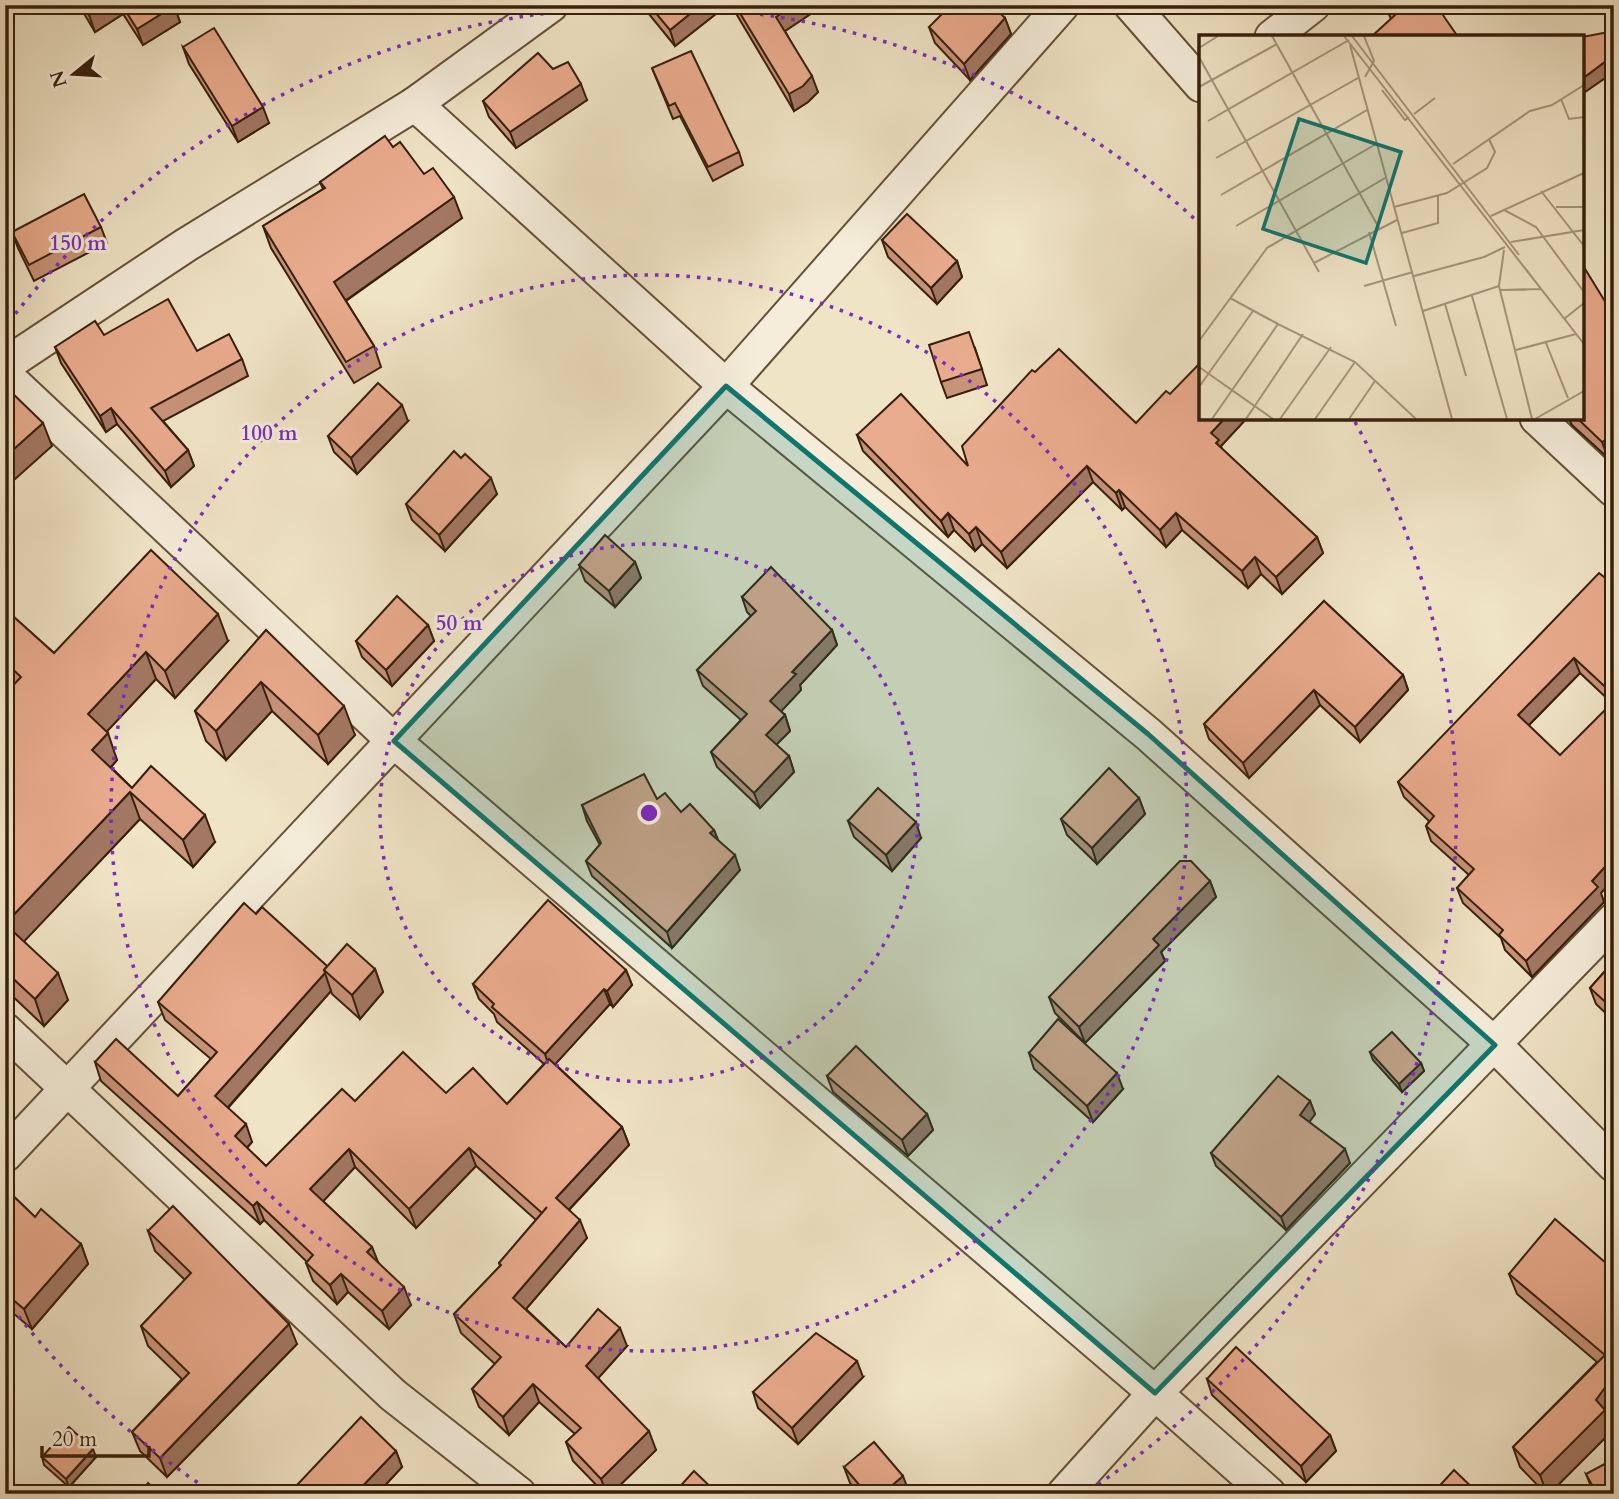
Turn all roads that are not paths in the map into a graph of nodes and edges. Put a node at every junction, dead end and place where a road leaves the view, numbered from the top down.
1 (551, 5) edge
2 (1062, 5) edge
3 (1131, 5) edge
4 (1313, 5) edge
5 (1275, 35) edge
6 (1199, 83) edge
7 (415, 104) junction
8 (5, 365) edge
9 (5, 375) edge
10 (726, 386) junction
11 (1539, 420) edge
12 (1614, 490) edge
13 (394, 741) junction
14 (1614, 920) edge
15 (5, 1030) edge
16 (1495, 1045) junction
17 (67, 1087) junction
18 (5, 1155) edge
19 (1614, 1165) edge
20 (1156, 1393) junction
21 (519, 1494) edge
22 (1064, 1494) edge
23 (1269, 1494) edge

1 - 7 street
2 - 10 street
3 - 6 street
4 - 5 street
7 - 8 street
7 - 10 street
9 - 13 street
10 - 13 street
10 - 16 street
11 - 12 street
13 - 17 street
13 - 20 street
14 - 16 street
15 - 17 street
16 - 19 street
16 - 20 street
17 - 18 street
17 - 21 street
20 - 22 street
20 - 23 street

